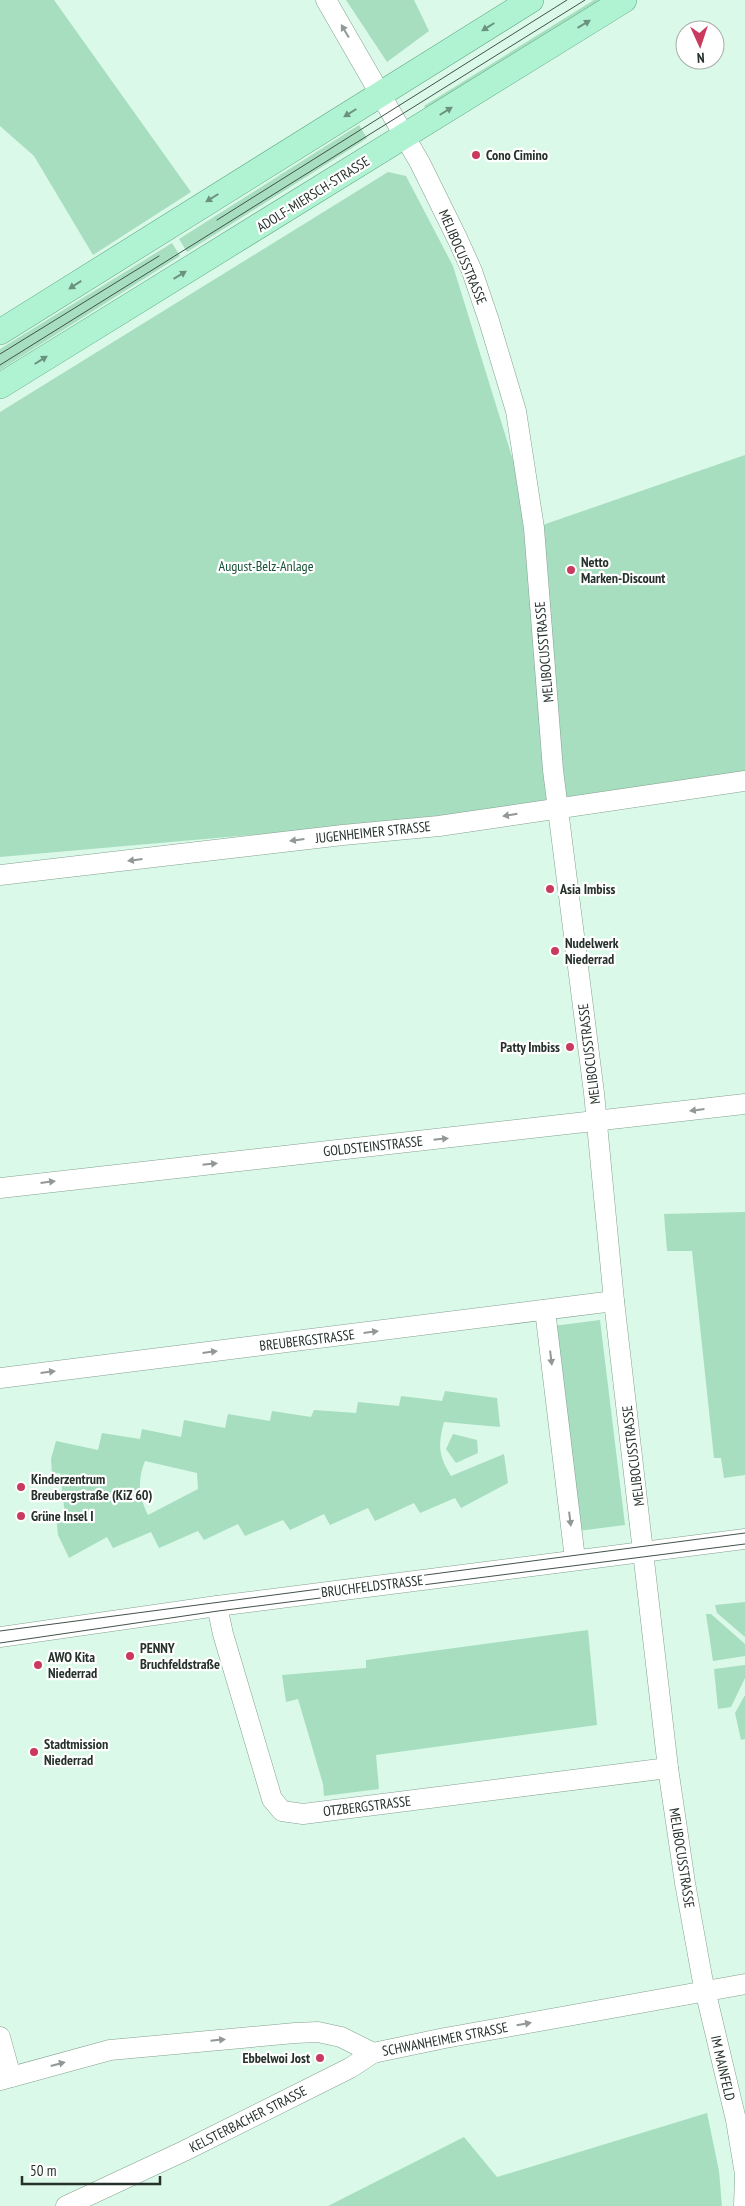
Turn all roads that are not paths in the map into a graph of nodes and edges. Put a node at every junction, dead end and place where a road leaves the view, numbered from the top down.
1 (326, 0) edge
2 (531, 0) edge
3 (624, 0) edge
4 (381, 94) junction
5 (405, 137) junction
6 (0, 332) edge
7 (0, 386) edge
8 (745, 781) edge
9 (558, 808) junction
10 (0, 875) edge
11 (745, 1104) edge
12 (596, 1122) junction
13 (0, 1188) edge
14 (614, 1301) junction
15 (545, 1310) junction
16 (0, 1378) edge
17 (745, 1539) edge
18 (644, 1551) junction
19 (575, 1559) junction
20 (217, 1606) junction
21 (0, 1637) edge
22 (668, 1768) junction
23 (745, 1984) edge
24 (705, 1990) junction
25 (0, 2037) edge
26 (341, 2037) junction
27 (374, 2053) junction
28 (350, 2068) junction
29 (5, 2078) edge
30 (66, 2206) edge
31 (744, 2206) edge

4 -> 1 street, MELIBOCUSSTRASSE
2 -> 4 main road
5 -> 3 main road, ADOLF-MIERSCH-STRASSE
4 - 5 street, MELIBOCUSSTRASSE
4 -> 6 main road
7 -> 5 main road, ADOLF-MIERSCH-STRASSE
5 - 9 street, MELIBOCUSSTRASSE
8 - 9 street, JUGENHEIMER STRASSE
9 -> 10 street, JUGENHEIMER STRASSE
9 - 12 street, MELIBOCUSSTRASSE
11 -> 12 street, GOLDSTEINSTRASSE
13 -> 12 street, GOLDSTEINSTRASSE
12 - 14 street, MELIBOCUSSTRASSE
14 - 15 street, BREUBERGSTRASSE
14 - 18 street, MELIBOCUSSTRASSE
16 -> 15 street, BREUBERGSTRASSE
15 -> 19 street
17 - 18 street, BRUCHFELDSTRASSE
18 - 19 street, BRUCHFELDSTRASSE
18 - 22 street, MELIBOCUSSTRASSE
19 - 20 street, BRUCHFELDSTRASSE
20 - 21 street, BRUCHFELDSTRASSE
20 - 22 street, OTZBERGSTRASSE
22 - 24 street, MELIBOCUSSTRASSE
23 - 24 street, SCHWANHEIMER STRASSE
27 -> 24 street, SCHWANHEIMER STRASSE
24 - 31 street, IM MAINFELD
25 - 29 street
26 - 27 street, SCHWANHEIMER STRASSE
26 - 28 street
29 -> 26 street, SCHWANHEIMER STRASSE
27 - 28 street, KELSTERBACHER STRASSE
28 - 30 street, KELSTERBACHER STRASSE

